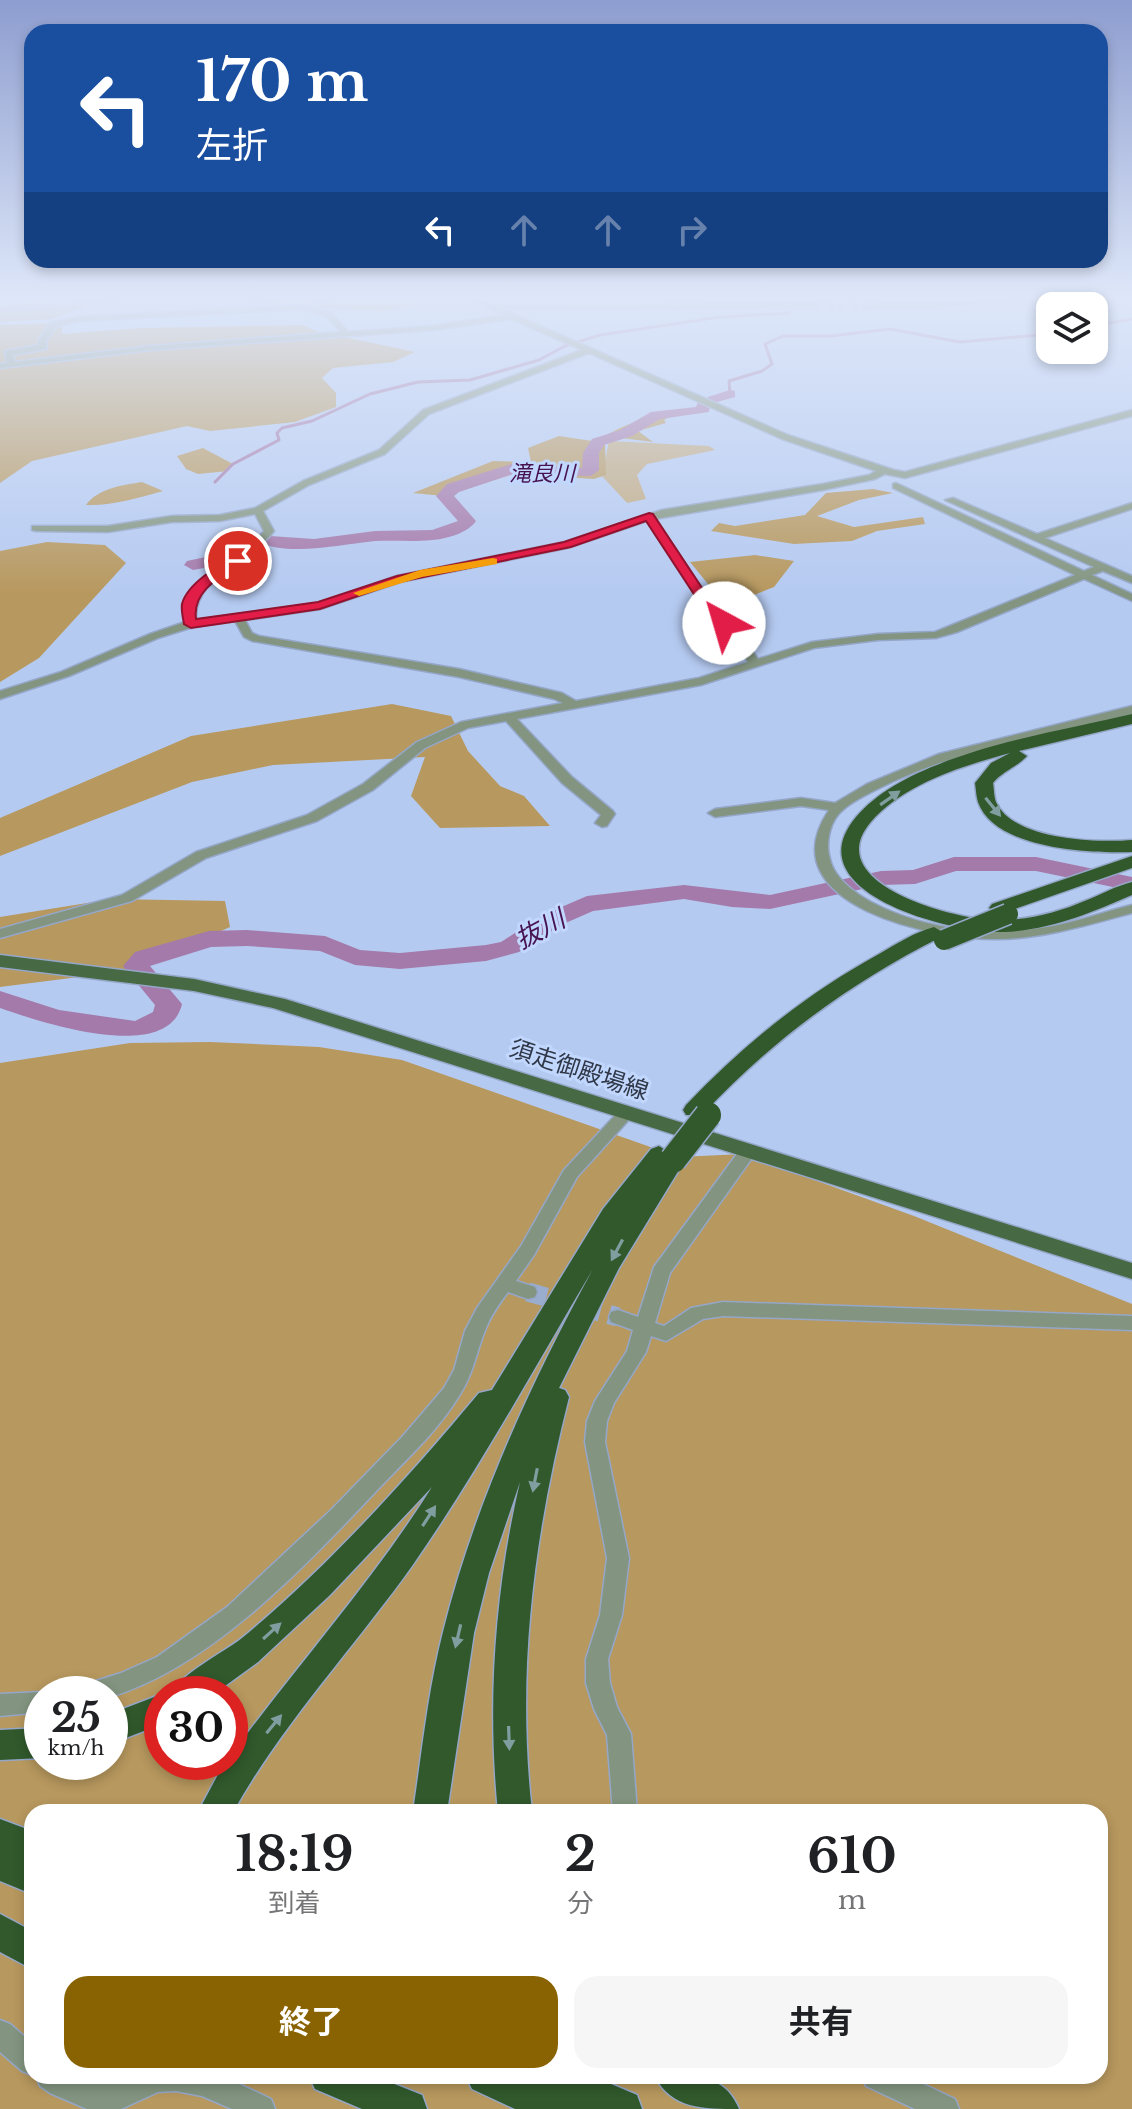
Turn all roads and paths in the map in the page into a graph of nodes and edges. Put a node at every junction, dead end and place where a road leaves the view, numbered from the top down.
1 (464, 397) edge
2 (694, 397) edge
3 (1132, 413) edge
4 (1109, 419) junction
5 (1132, 426) edge
6 (883, 471) junction
7 (905, 475) junction
8 (896, 486) dead end
9 (1132, 506) edge
10 (258, 510) junction
11 (649, 517) junction
12 (36, 528) dead end
13 (1036, 538) junction
14 (1103, 567) junction
15 (1084, 575) junction
16 (1132, 580) edge
17 (1132, 598) edge
18 (238, 617) junction
19 (191, 624) junction
20 (755, 663) junction
21 (0, 695) edge
22 (573, 704) junction
23 (1132, 710) edge
24 (509, 717) junction
25 (1132, 719) edge
26 (1132, 728) edge
27 (837, 807) junction
28 (715, 813) dead end
29 (602, 823) dead end
30 (1132, 846) edge
31 (1132, 862) edge
32 (1132, 871) edge
33 (1132, 888) edge
34 (1066, 889) junction
35 (1132, 909) edge
36 (0, 934) edge
37 (0, 961) edge
38 (627, 1113) junction
39 (748, 1151) junction
40 (666, 1157) junction
41 (619, 1205) junction
42 (1132, 1271) edge
43 (504, 1284) junction
44 (528, 1292) tunnel mouth
45 (618, 1317) tunnel mouth
46 (1132, 1323) edge
47 (578, 1324) junction
48 (645, 1326) junction
49 (216, 1676) edge
50 (128, 1681) edge
51 (24, 1703) edge
52 (0, 1705) edge
53 (24, 1744) edge
54 (0, 1745) edge
55 (220, 1804) edge
56 (431, 1804) edge
57 (514, 1804) edge
58 (624, 1804) edge
59 (0, 1835) edge
60 (24, 1845) edge
61 (0, 1864) edge
62 (24, 1874) edge
63 (0, 1932) edge
64 (24, 1946) edge
65 (0, 2034) edge
66 (24, 2054) edge
67 (62, 2084) edge
68 (147, 2084) edge
69 (205, 2084) edge
70 (347, 2084) edge
71 (503, 2084) edge
72 (566, 2084) edge
73 (685, 2084) edge
74 (893, 2084) edge
75 (261, 2109) edge
76 (408, 2109) edge
77 (559, 2109) edge
78 (623, 2109) edge
79 (720, 2109) edge
80 (945, 2109) edge

1 - 10 street
2 - 6 street
3 - 4 street
4 - 5 street
4 - 7 street
6 - 7 street
6 - 11 street
7 - 13 street
8 - 15 street
9 - 13 street
10 - 12 street
10 - 19 street
11 - 18 street
11 - 20 street
13 - 14 street
14 - 15 street
14 - 16 street
15 - 17 street
15 - 20 street
18 - 19 street
18 - 22 street
19 - 21 street
20 - 22 street
22 - 24 street
23 - 27 street
24 - 29 street
24 - 36 street
33 -> 25 highway
26 -> 30 highway
27 - 28 street
27 - 35 street
31 - 34 highway
32 - 34 highway
34 - 40 highway, bridge
37 - 38 main road, 須走御殿場線
38 - 39 main road, 須走御殿場線
38 - 43 street
39 - 42 main road, 須走御殿場線
39 - 48 street
40 - 41 highway
40 -> 47 highway
49 -> 41 highway
55 -> 41 highway
43 - 44 street
43 - 50 street
45 - 48 street
46 - 48 street
47 -> 56 highway
47 -> 57 highway
48 - 58 street
51 - 52 street
53 - 54 highway
59 - 60 highway
61 - 62 highway
63 - 64 highway
65 - 66 street
67 - 68 street
69 - 75 street
70 - 76 highway
71 - 77 highway
72 - 78 highway
73 - 79 highway
74 - 80 street

